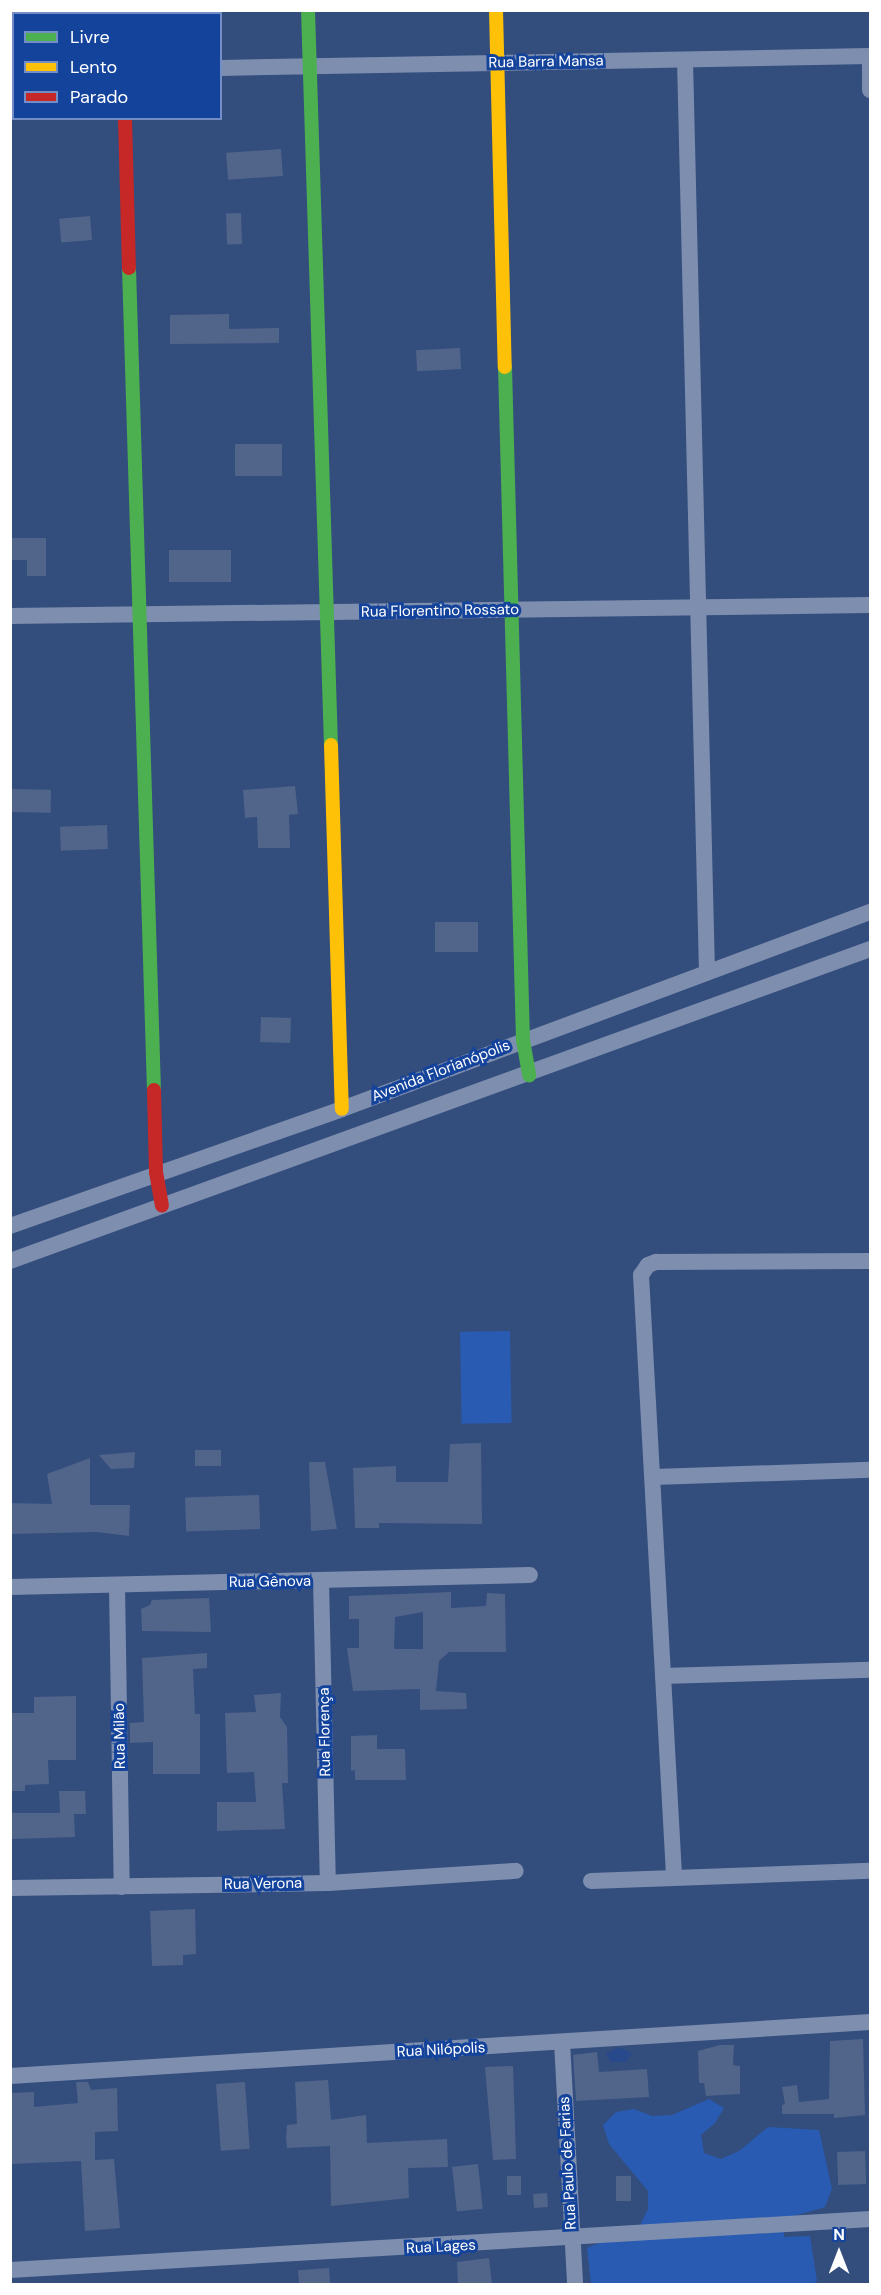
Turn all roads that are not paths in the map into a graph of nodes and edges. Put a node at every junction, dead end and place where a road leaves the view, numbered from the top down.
1 (308, 10) edge
2 (496, 10) edge
3 (870, 56) edge
4 (685, 60) junction
5 (498, 63) junction
6 (309, 66) junction
7 (222, 68) edge
8 (870, 90) edge
9 (125, 120) edge
10 (870, 605) edge
11 (699, 607) junction
12 (514, 610) junction
13 (327, 612) junction
14 (139, 615) junction
15 (10, 616) edge
16 (870, 912) edge
17 (870, 949) edge
18 (707, 972) junction
19 (523, 1040) junction
20 (529, 1075) junction
21 (342, 1109) junction
22 (156, 1172) junction
23 (162, 1205) junction
24 (10, 1226) edge
25 (870, 1261) edge
26 (10, 1262) edge
27 (870, 1470) edge
28 (654, 1477) junction
29 (530, 1575) dead end
30 (321, 1580) junction
31 (117, 1585) junction
32 (10, 1587) edge
33 (870, 1670) edge
34 (663, 1676) junction
35 (516, 1871) dead end
36 (870, 1871) edge
37 (674, 1875) junction
38 (591, 1881) dead end
39 (328, 1883) junction
40 (122, 1887) junction
41 (10, 1888) edge
42 (870, 2022) edge
43 (562, 2042) junction
44 (10, 2076) edge
45 (870, 2219) edge
46 (572, 2240) junction
47 (10, 2270) edge
48 (575, 2284) edge

1 - 6 street
2 - 5 street
3 - 4 street, Rua Barra Mansa
3 - 8 street
4 - 5 street, Rua Barra Mansa
4 - 11 street
5 - 6 street, Rua Barra Mansa
5 - 12 street
6 - 7 street, Rua Barra Mansa
6 - 13 street
9 - 14 street
10 - 11 street, Rua Florentino Rossato
11 - 12 street, Rua Florentino Rossato
11 - 18 street
12 - 13 street, Rua Florentino Rossato
12 - 19 street
13 - 14 street, Rua Florentino Rossato
13 - 21 street
14 - 15 street, Rua Florentino Rossato
14 - 22 street
16 - 18 street, Avenida Florianópolis
17 - 20 street
18 - 19 street, Avenida Florianópolis
19 - 20 street
19 - 21 street, Avenida Florianópolis
20 - 23 street
21 - 22 street, Avenida Florianópolis
22 - 23 street
22 - 24 street, Avenida Florianópolis
23 - 26 street
25 - 28 street
27 - 28 street
28 - 34 street
29 - 30 street, Rua Gênova
30 - 31 street, Rua Gênova
30 - 39 street, Rua Florença
31 - 32 street, Rua Gênova
31 - 40 street, Rua Milão
33 - 34 street
34 - 37 street
35 - 39 street, Rua Verona
36 - 37 street
37 - 38 street
39 - 40 street, Rua Verona
40 - 41 street, Rua Verona
42 - 43 street, Rua Nilópolis
43 - 44 street, Rua Nilópolis
43 - 46 street, Rua Paulo de Farias
45 - 46 street, Rua Lages
46 - 47 street, Rua Lages
46 - 48 street, Rua Paulo de Farias

